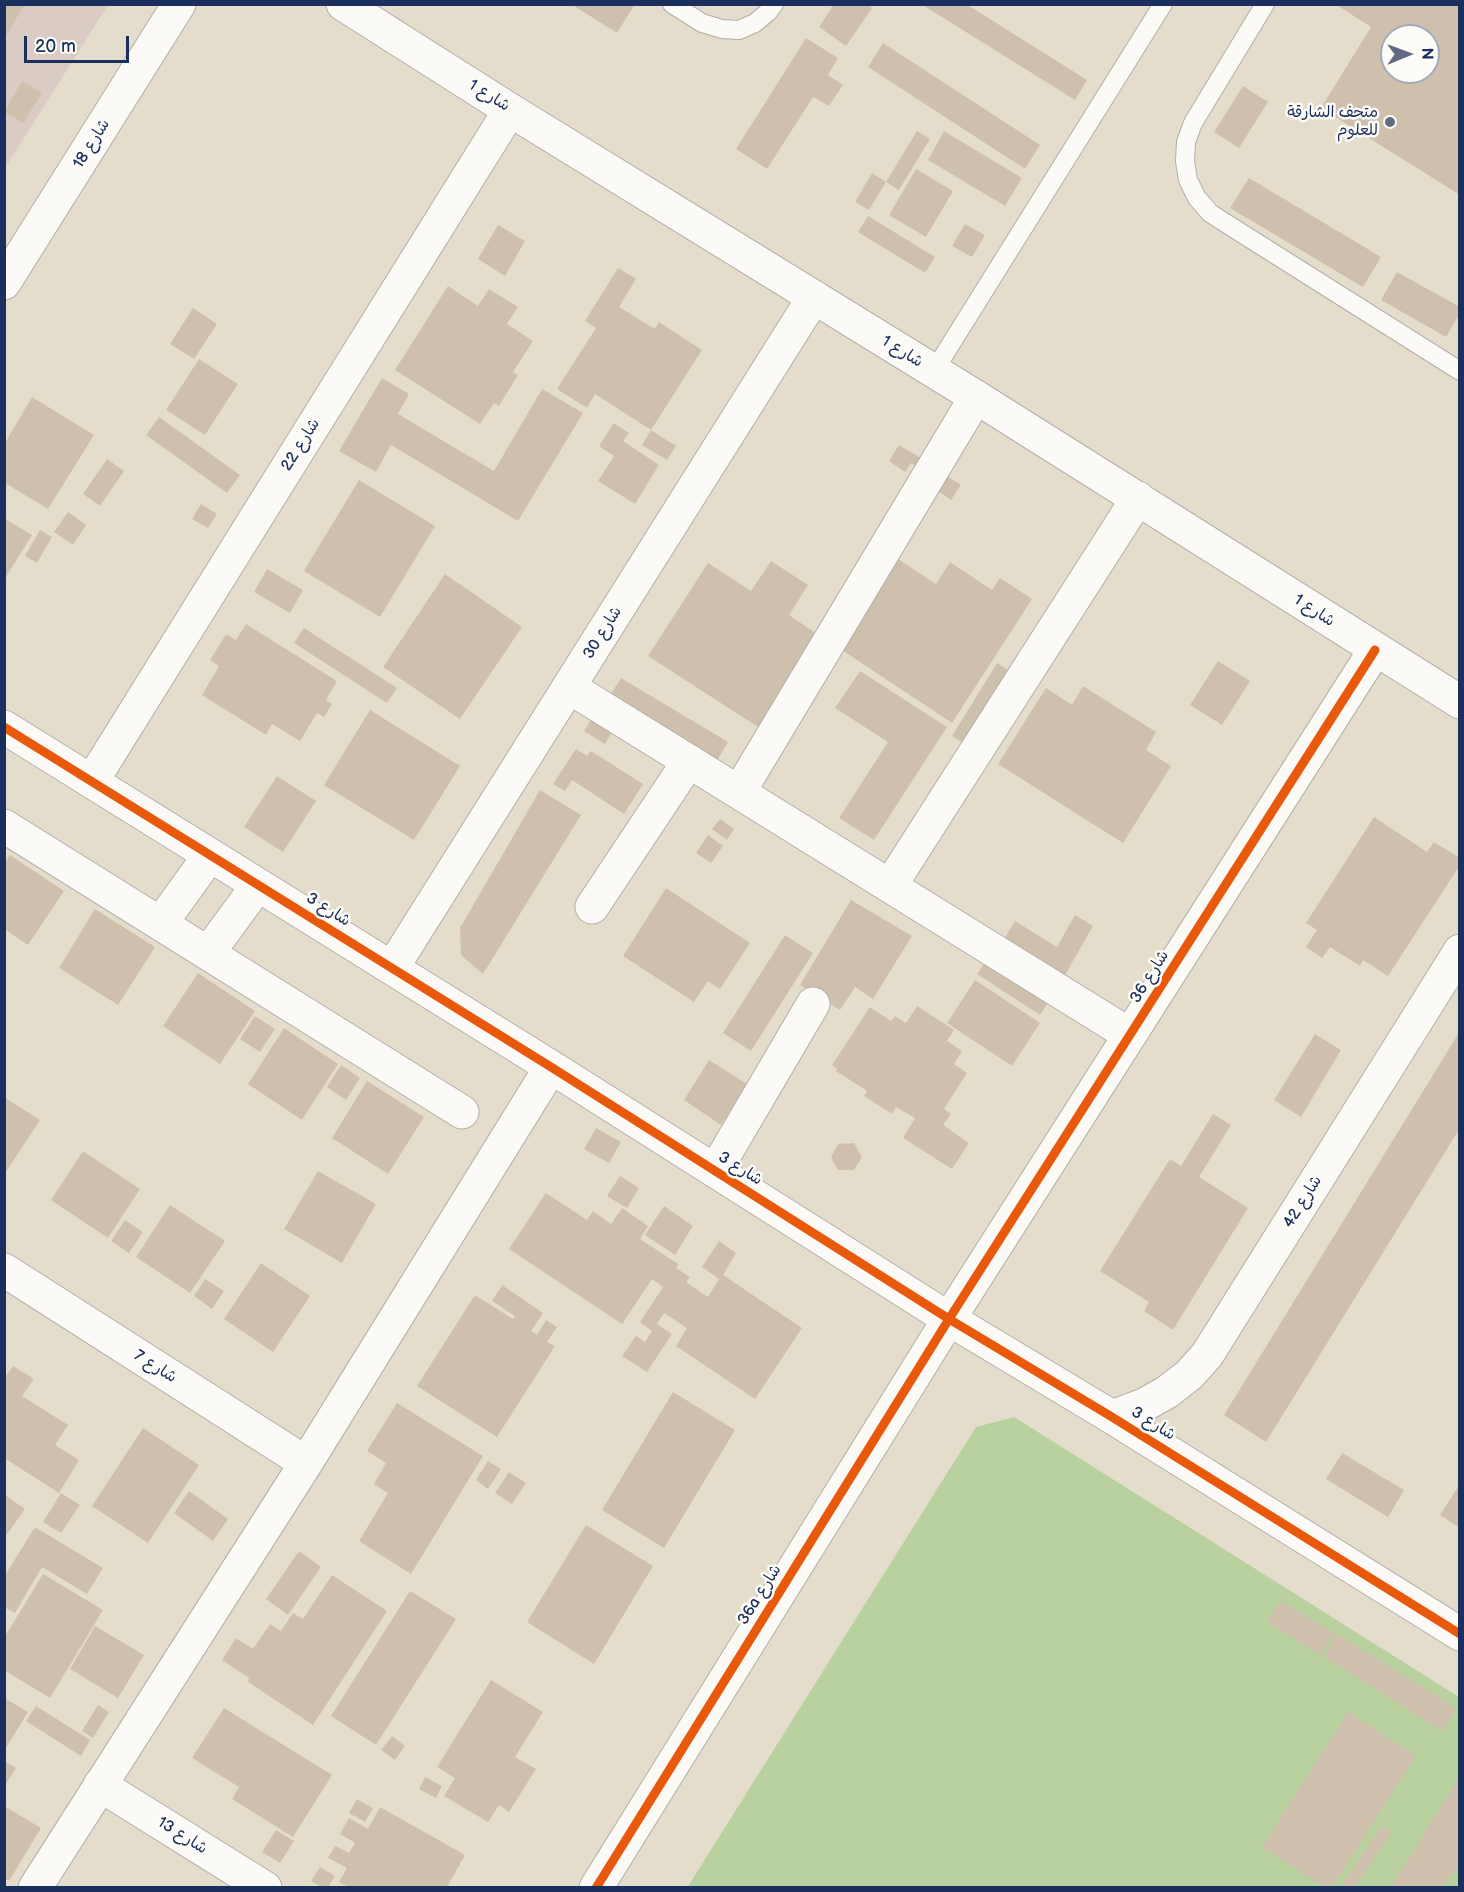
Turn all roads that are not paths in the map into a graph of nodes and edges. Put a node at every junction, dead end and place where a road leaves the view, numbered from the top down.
1 (179, 4) edge
2 (343, 4) edge
3 (672, 4) edge
4 (774, 4) edge
5 (1163, 4) edge
6 (1265, 4) edge
7 (510, 110) junction
8 (4, 283) edge
9 (814, 297) junction
10 (934, 371) junction
11 (1460, 371) edge
12 (976, 397) junction
13 (1138, 498) junction
14 (1375, 650) junction
15 (569, 687) junction
16 (1460, 702) edge
17 (4, 727) edge
18 (689, 761) junction
19 (92, 781) junction
20 (739, 792) junction
21 (4, 826) edge
22 (210, 855) junction
23 (258, 885) junction
24 (890, 886) junction
25 (592, 907) dead end
26 (161, 923) junction
27 (1460, 951) edge
28 (208, 953) junction
29 (392, 968) junction
30 (813, 1004) dead end
31 (1130, 1035) junction
32 (551, 1067) junction
33 (462, 1112) dead end
34 (715, 1171) junction
35 (4, 1270) edge
36 (949, 1319) junction
37 (1112, 1417) junction
38 (306, 1463) junction
39 (1460, 1634) edge
40 (100, 1785) junction
41 (35, 1887) edge
42 (265, 1887) edge
43 (596, 1887) edge

1 - 8 street, شارع 18
2 - 7 street, شارع 1
3 - 4 lane
5 - 10 lane
6 - 11 lane
7 - 9 street, شارع 1
7 - 19 street, شارع 22
9 - 10 street, شارع 1
9 - 15 street, شارع 30
10 - 12 street, شارع 1
12 - 13 street, شارع 1
12 - 20 street
13 - 14 street, شارع 1
13 - 24 street
14 - 16 street, شارع 1
14 - 31 street, شارع 36
15 - 18 street
15 - 29 street, شارع 30
17 - 19 street, شارع 3
18 - 20 street
18 - 25 street
19 - 22 street, شارع 3
20 - 24 street
21 - 26 street
22 - 23 street, شارع 3
22 - 26 street
23 - 28 street
23 - 29 street, شارع 3
24 - 31 street
26 - 28 street
27 - 37 street, شارع 42
28 - 33 street
29 - 32 street, شارع 3
30 - 34 street
31 - 36 street, شارع 36
32 - 34 street, شارع 3
32 - 38 street
34 - 36 street, شارع 3
35 - 38 street, شارع 7
36 - 37 street, شارع 3
36 - 43 street, 36a شارع
37 - 39 street, شارع 3
38 - 40 street
40 - 41 street
40 - 42 street, شارع 13

